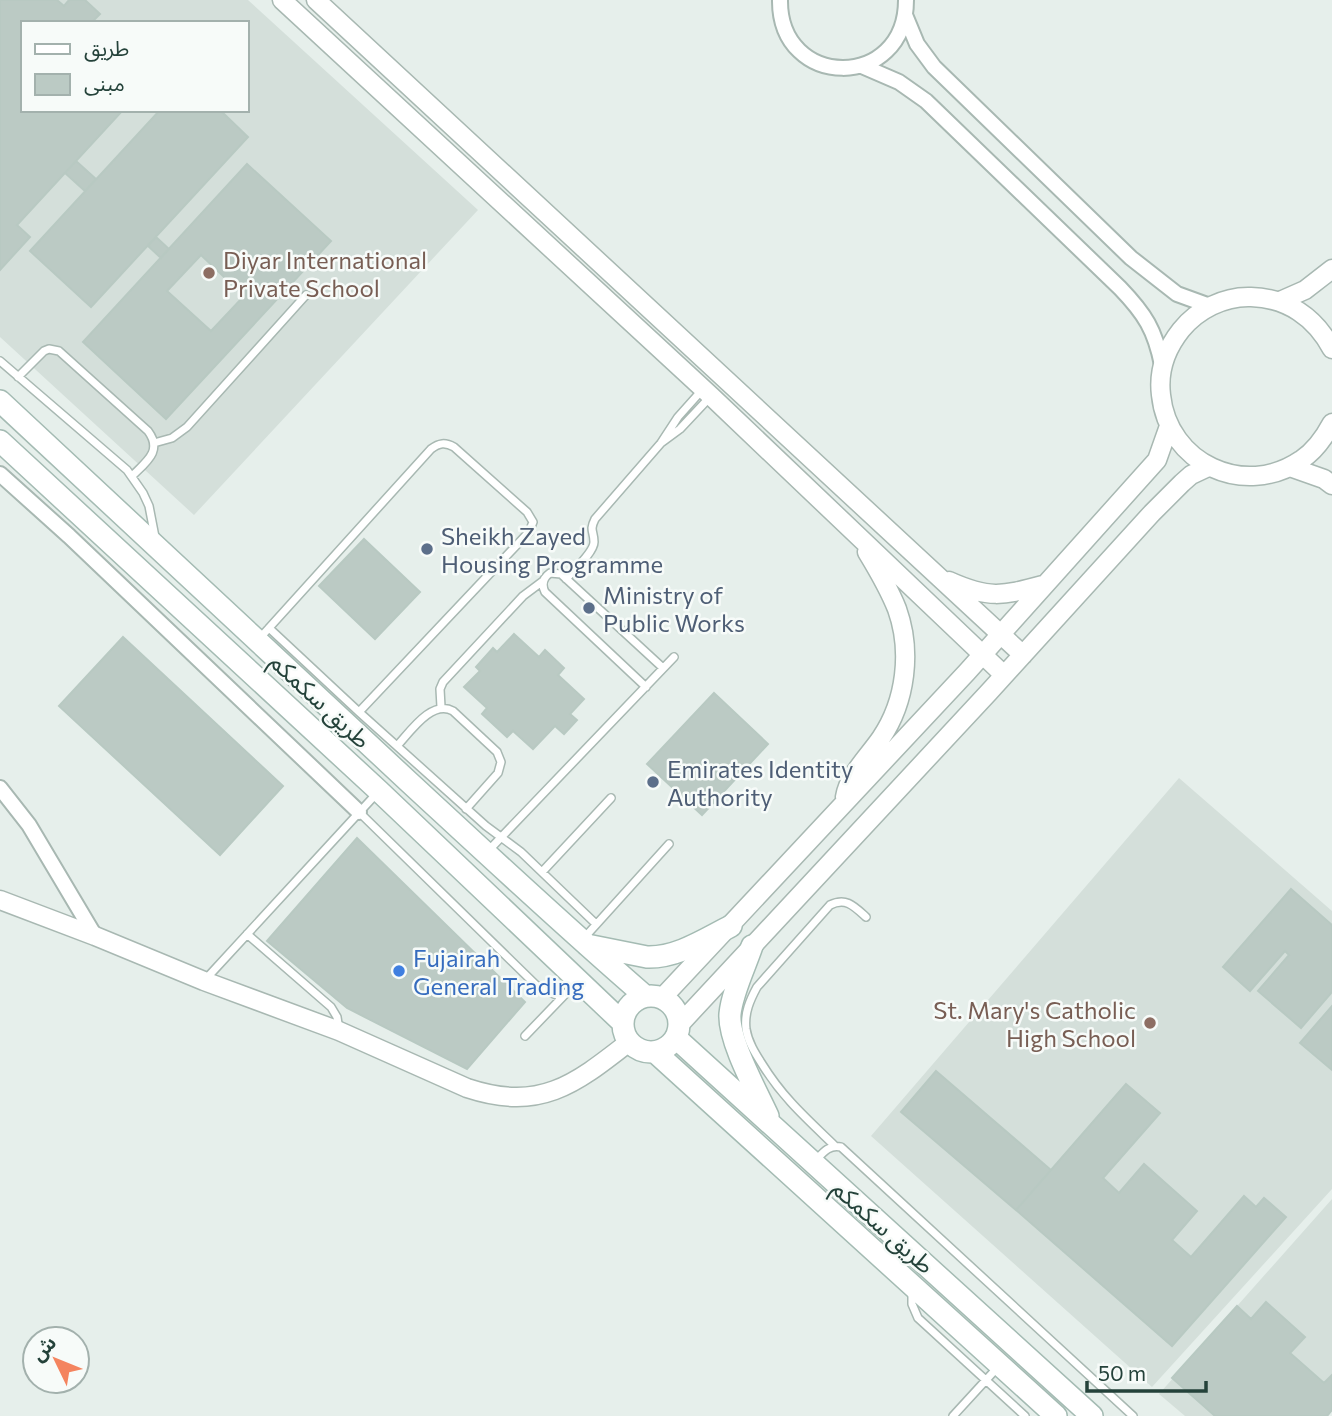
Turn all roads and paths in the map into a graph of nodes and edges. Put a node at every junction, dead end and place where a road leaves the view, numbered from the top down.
1 (282, 0) edge
2 (316, 0) edge
3 (780, 0) edge
4 (906, 7) edge
5 (862, 66) junction
6 (1332, 269) edge
7 (306, 295) dead end
8 (1280, 301) junction
9 (1210, 306) junction
10 (1332, 349) edge
11 (0, 361) edge
12 (1163, 365) junction
13 (18, 377) junction
14 (707, 393) junction
15 (0, 401) edge
16 (1332, 424) edge
17 (1169, 426) junction
18 (0, 441) edge
19 (154, 443) junction
20 (1208, 467) junction
21 (1290, 467) junction
22 (0, 474) edge
23 (132, 477) junction
24 (1332, 485) edge
25 (856, 534) junction
26 (156, 545) junction
27 (936, 575) junction
28 (566, 579) junction
29 (543, 581) junction
30 (1045, 584) junction
31 (263, 634) junction
32 (1000, 634) junction
33 (982, 654) junction
34 (1023, 654) junction
35 (674, 657) dead end
36 (663, 668) junction
37 (1004, 675) junction
38 (646, 687) junction
39 (442, 707) junction
40 (359, 712) junction
41 (397, 746) junction
42 (0, 788) edge
43 (379, 791) junction
44 (611, 798) dead end
45 (844, 803) junction
46 (467, 809) junction
47 (359, 812) junction
48 (502, 838) junction
49 (669, 844) dead end
50 (486, 853) junction
51 (542, 872) junction
52 (0, 900) edge
53 (866, 917) dead end
54 (596, 924) junction
55 (731, 926) junction
56 (247, 934) junction
57 (95, 936) junction
58 (583, 943) junction
59 (752, 946) junction
60 (579, 980) junction
61 (204, 981) junction
62 (562, 997) junction
63 (654, 997) junction
64 (339, 1031) junction
65 (678, 1031) junction
66 (626, 1032) junction
67 (525, 1035) dead end
68 (655, 1052) junction
69 (772, 1125) junction
70 (835, 1146) junction
71 (814, 1162) junction
72 (993, 1372) junction
73 (953, 1416) edge
74 (1025, 1416) edge
75 (1056, 1416) edge
76 (1092, 1416) edge
77 (1133, 1416) edge

1 - 14 street
2 - 27 street
3 - 5 street
4 - 5 street
4 - 9 street
5 - 12 street
6 - 8 street
7 - 19 lane
8 - 9 street
8 - 10 street
9 - 12 street
11 - 13 lane
12 - 17 street
13 - 19 lane
13 - 23 lane
14 - 25 street
14 - 28 lane
15 - 26 main road, طريق سكمكم
16 - 21 street
17 - 20 street
17 - 30 street
18 - 43 main road, طريق سكمكم
19 - 23 lane
20 - 21 street
20 - 34 street
21 - 24 street
22 - 47 street
23 - 26 lane
25 - 33 street
25 - 45 street
26 - 31 main road, طريق سكمكم
27 - 30 street
27 - 32 street
28 - 29 lane
28 - 36 lane
29 - 38 lane
29 - 39 lane
30 - 32 street
31 - 40 lane
31 - 40 lane
31 - 50 main road, طريق سكمكم
32 - 33 street
32 - 34 street
33 - 37 street
33 - 45 street
34 - 37 street
35 - 36 lane
36 - 38 lane
37 - 59 street
38 - 48 lane
39 - 41 lane
39 - 46 lane
40 - 41 lane
41 - 46 lane
42 - 57 street
43 - 47 lane
43 - 60 main road, طريق سكمكم
44 - 51 lane
45 - 55 street
46 - 48 lane
47 - 56 lane
47 - 62 lane
48 - 50 lane
48 - 51 lane
49 - 54 lane
50 - 58 main road, طريق سكمكم
51 - 54 lane
52 - 57 street
53 - 70 lane
54 - 58 lane
55 - 58 main road
55 - 63 street
56 - 61 lane
56 - 64 lane
57 - 61 street
58 - 63 main road, طريق سكمكم
59 - 65 street
59 - 69 main road
60 - 62 lane
60 - 66 main road, طريق سكمكم
61 - 64 street
62 - 67 lane
63 - 65 main road
63 - 66 main road
64 - 66 street
65 - 68 main road
65 - 69 main road, طريق سكمكم
66 - 68 main road
68 - 72 main road, طريق سكمكم
69 - 71 main road, طريق سكمكم
70 - 71 lane
70 - 77 lane
71 - 76 main road, طريق سكمكم
72 - 73 lane
72 - 74 lane
72 - 75 main road, طريق سكمكم

